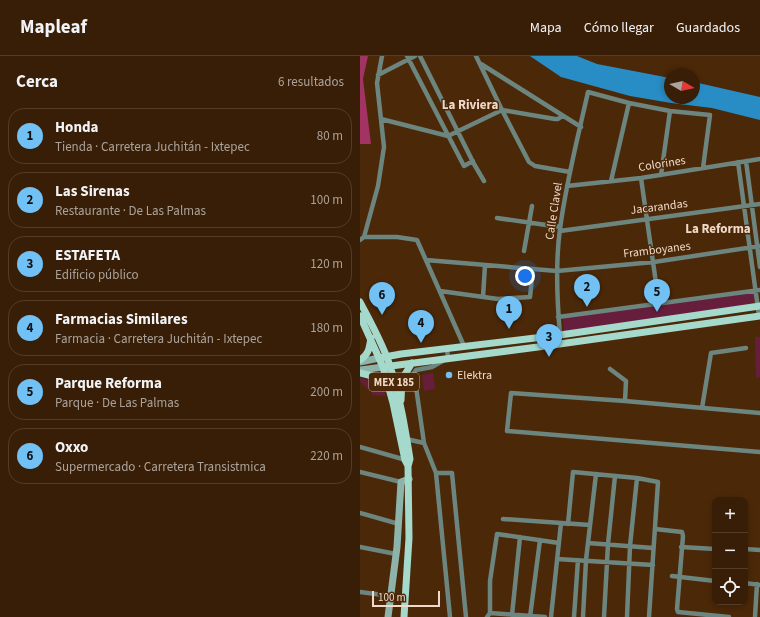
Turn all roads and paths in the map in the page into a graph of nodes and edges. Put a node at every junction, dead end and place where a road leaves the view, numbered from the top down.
1 (382, 56) edge
2 (415, 56) edge
3 (420, 56) edge
4 (476, 56) edge
5 (408, 58) edge
6 (481, 64) junction
7 (378, 75) junction
8 (629, 103) junction
9 (502, 110) junction
10 (670, 111) junction
11 (562, 116) junction
12 (381, 119) junction
13 (581, 127) junction
14 (458, 132) junction
15 (448, 136) junction
16 (760, 159) edge
17 (473, 161) junction
18 (746, 161) junction
19 (738, 162) junction
20 (703, 168) junction
21 (570, 172) junction
22 (661, 175) junction
23 (641, 178) junction
24 (611, 180) junction
25 (484, 181) dead end
26 (568, 186) junction
27 (760, 204) edge
28 (752, 205) junction
29 (532, 206) dead end
30 (744, 207) junction
31 (497, 218) dead end
32 (647, 218) junction
33 (529, 222) junction
34 (560, 228) junction
35 (362, 239) edge
36 (759, 246) edge
37 (749, 247) junction
38 (524, 251) dead end
39 (426, 260) junction
40 (654, 262) junction
41 (485, 265) junction
42 (760, 268) edge
43 (533, 269) junction
44 (557, 271) junction
45 (758, 290) edge
46 (440, 291) junction
47 (483, 297) junction
48 (360, 302) edge
49 (659, 304) junction
50 (759, 307) edge
51 (360, 316) edge
52 (760, 316) edge
53 (558, 317) junction
54 (560, 335) junction
55 (371, 338) junction
56 (378, 340) junction
57 (464, 346) junction
58 (746, 348) dead end
59 (447, 349) junction
60 (410, 353) junction
61 (383, 357) junction
62 (448, 358) junction
63 (360, 361) edge
64 (412, 363) junction
65 (386, 366) junction
66 (610, 369) dead end
67 (360, 371) edge
68 (388, 386) junction
69 (625, 401) junction
70 (401, 406) junction
71 (702, 408) junction
72 (760, 413) edge
73 (404, 439) junction
74 (424, 443) junction
75 (360, 446) edge
76 (760, 452) edge
77 (408, 462) junction
78 (360, 472) edge
79 (436, 473) junction
80 (596, 474) junction
81 (614, 476) junction
82 (637, 478) junction
83 (409, 479) junction
84 (401, 482) junction
85 (360, 513) edge
86 (503, 519) dead end
87 (560, 523) junction
88 (399, 524) junction
89 (568, 524) junction
90 (590, 525) junction
91 (655, 529) junction
92 (520, 538) junction
93 (540, 540) junction
94 (588, 542) junction
95 (559, 543) junction
96 (608, 544) junction
97 (630, 546) junction
98 (360, 547) edge
99 (682, 547) junction
100 (653, 548) junction
101 (712, 549) edge
102 (748, 549) edge
103 (760, 550) edge
104 (396, 554) junction
105 (557, 559) junction
106 (578, 560) junction
107 (586, 560) junction
108 (608, 562) junction
109 (629, 563) junction
110 (653, 565) junction
111 (672, 576) dead end
112 (680, 578) junction
113 (712, 581) edge
114 (748, 583) edge
115 (759, 585) edge
116 (360, 592) edge
117 (391, 596) junction
118 (489, 615) edge
119 (512, 615) junction
120 (530, 616) edge
121 (388, 617) edge
122 (404, 617) edge
123 (450, 617) edge
124 (466, 617) edge
125 (545, 617) edge
126 (551, 617) edge
127 (574, 617) edge
128 (582, 617) edge
129 (604, 617) edge
130 (627, 617) edge
131 (649, 617) edge
132 (728, 617) edge
133 (755, 617) edge

1 - 7 street
2 - 5 street
3 - 14 street
4 - 6 street
5 - 7 street
5 - 15 street
6 - 9 street
6 - 11 street
7 - 12 street
8 - 10 street
8 - 13 street, Calle Clavel
8 - 24 street
9 - 11 street
9 - 14 street
9 - 21 street
10 - 20 street
10 - 22 street
11 - 13 street
12 - 15 street
12 - 35 street
13 - 21 street, Calle Clavel
14 - 15 street
14 - 17 street
15 - 17 street
16 - 18 street, Colorines
17 - 25 street
18 - 19 street, Colorines
18 - 28 street
19 - 20 street, Colorines
19 - 30 street
20 - 22 street, Colorines
21 - 26 street, Calle Clavel
22 - 23 street, Colorines
23 - 24 street, Colorines
23 - 32 street
24 - 26 street, Colorines
26 - 34 street, Calle Clavel
27 - 28 street, Jacarandas
28 - 30 street, Jacarandas
28 - 36 street
29 - 33 street
30 - 32 street, Jacarandas
30 - 37 street
31 - 33 street, Jacarandas
32 - 34 street, Jacarandas
32 - 40 street
33 - 34 street, Jacarandas
33 - 38 street
34 - 44 street, Calle Clavel
35 - 39 street
36 - 37 street, Framboyanes
36 - 42 street
37 - 40 street, Framboyanes
37 - 45 street
39 - 41 street, Framboyanes
39 - 46 street
40 - 44 street, Framboyanes
40 - 49 street
41 - 43 street, Framboyanes
41 - 47 street
43 - 44 street, Framboyanes
43 - 47 street
44 - 53 street, Calle Clavel
45 - 49 street
45 - 50 street
46 - 47 street
46 - 57 street
48 - 56 main road, MEX 185
49 - 53 street
50 - 52 street
50 - 54 main road, MEX 185
51 - 55 main road, MEX 185
52 - 62 main road, MEX 185
53 - 54 street, Calle Clavel
54 - 57 main road, MEX 185
55 - 61 main road, MEX 185
55 - 63 main road
56 - 60 main road
56 - 61 main road, MEX 185
57 - 59 main road, MEX 185
58 - 71 street
59 - 60 main road, MEX 185
59 - 62 street
60 - 61 main road, MEX 185
61 - 63 street
61 - 65 main road, MEX 185
62 - 64 main road, MEX 185
62 - 74 street
64 - 65 main road, MEX 185
64 - 70 main road
65 - 67 street
65 - 68 main road, MEX 185
65 - 70 main road, MEX 185
66 - 69 street
67 - 68 main road
68 - 73 main road, MEX 185
69 - 71 street
69 - 76 street
70 - 73 main road, MEX 185
71 - 72 street
73 - 74 street
73 - 77 main road, MEX 185
74 - 79 street
75 - 77 street
77 - 83 main road, MEX 185
78 - 84 street
79 - 123 street
79 - 124 street
80 - 81 street
80 - 89 street
80 - 90 street
81 - 82 street
81 - 96 street
82 - 91 street
82 - 97 street
83 - 84 street
83 - 122 main road, MEX 185
84 - 88 street
85 - 88 street
86 - 87 street
87 - 89 street
87 - 95 street
88 - 104 street
89 - 90 street
90 - 94 street
91 - 99 street
91 - 100 street
92 - 93 street
92 - 118 street
92 - 119 street
93 - 95 street
93 - 120 street
94 - 96 street
94 - 107 street
95 - 105 street
96 - 97 street
96 - 108 street
97 - 100 street
97 - 109 street
98 - 104 street
99 - 101 street
99 - 112 street
100 - 110 street
102 - 103 street
104 - 117 street
105 - 106 street
105 - 126 street
106 - 107 street
106 - 127 street
107 - 108 street
107 - 128 street
108 - 109 street
108 - 129 street
109 - 110 street
109 - 130 street
110 - 131 street
111 - 112 street
112 - 113 street
112 - 132 street
114 - 115 street
115 - 133 street
116 - 117 street
117 - 121 street
118 - 119 street
119 - 120 street
120 - 125 street

